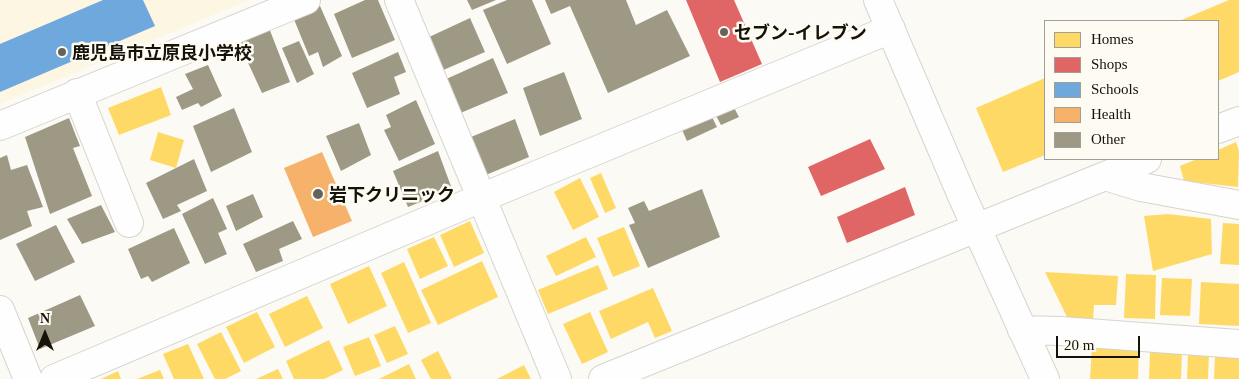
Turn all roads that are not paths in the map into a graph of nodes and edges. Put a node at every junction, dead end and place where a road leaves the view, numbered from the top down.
1 (306, 0) edge
2 (399, 0) edge
3 (878, 0) edge
4 (891, 29) junction
5 (77, 93) junction
6 (1239, 121) edge
7 (0, 126) edge
8 (1219, 130) edge
9 (1145, 160) edge
10 (1105, 176) junction
11 (481, 198) junction
12 (1239, 205) edge
13 (129, 223) dead end
14 (977, 228) junction
15 (0, 310) edge
16 (1022, 330) junction
17 (1239, 344) edge
18 (28, 379) edge
19 (54, 379) edge
20 (557, 379) edge
21 (603, 379) edge
22 (1045, 379) edge

1 - 5 street
2 - 11 street
3 - 4 street
4 - 11 street
4 - 14 street
5 - 7 street
5 - 13 street
6 - 8 street
9 - 10 street
10 - 12 street
10 - 14 street
11 - 19 street
11 - 20 street
14 - 16 street
14 - 21 street
15 - 18 street
16 - 17 street
16 - 22 street

